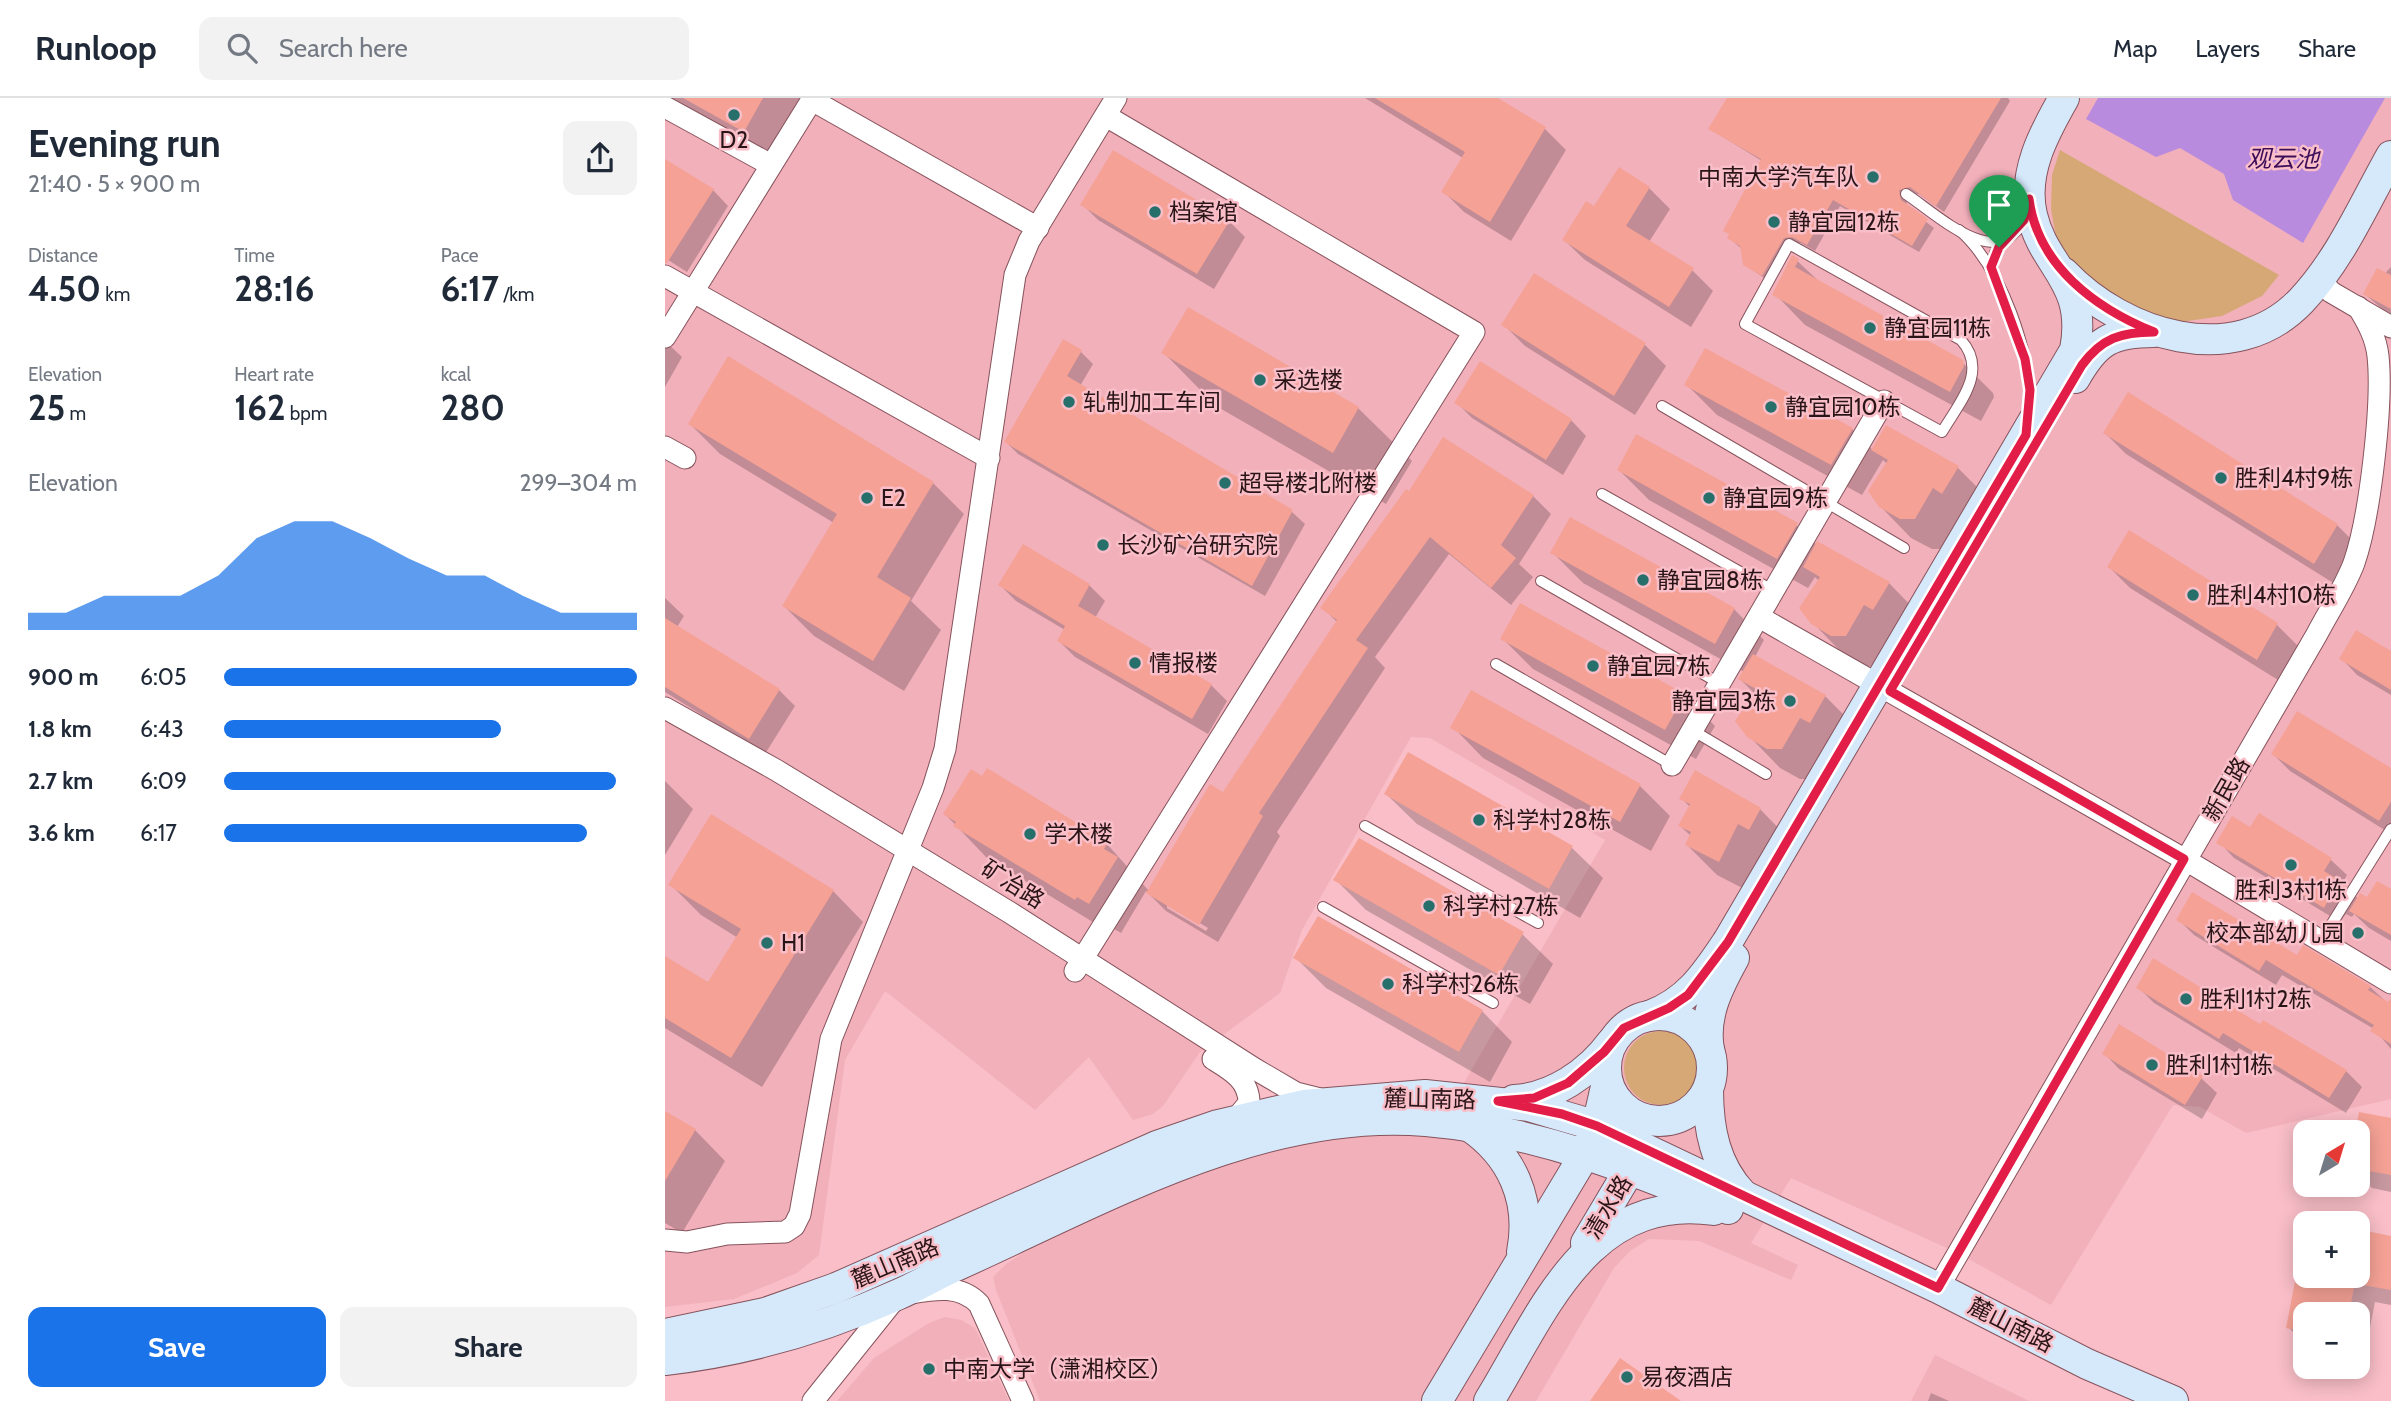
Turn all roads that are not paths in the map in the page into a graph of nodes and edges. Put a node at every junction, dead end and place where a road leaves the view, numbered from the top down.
1 (2064, 98) edge
2 (812, 99) edge
3 (665, 107) edge
4 (1111, 107) edge
5 (2391, 156) edge
6 (771, 165) junction
7 (1906, 194) dead end
8 (2029, 199) junction
9 (1038, 228) junction
10 (1959, 230) junction
11 (2006, 240) junction
12 (2063, 272) junction
13 (2325, 272) junction
14 (1993, 274) junction
15 (665, 276) edge
16 (691, 291) junction
17 (2301, 301) junction
18 (2349, 302) junction
19 (2391, 327) edge
20 (2154, 332) junction
21 (665, 337) edge
22 (1884, 401) junction
23 (1662, 406) dead end
24 (2026, 435) junction
25 (665, 447) edge
26 (685, 458) dead end
27 (989, 458) junction
28 (1602, 494) dead end
29 (1825, 502) junction
30 (1904, 548) dead end
31 (1541, 581) dead end
32 (1774, 591) junction
33 (1759, 617) junction
34 (1496, 664) dead end
35 (1719, 683) junction
36 (1884, 688) junction
37 (665, 708) edge
38 (665, 724) edge
39 (1692, 730) junction
40 (1672, 765) joint
41 (1766, 774) dead end
42 (1365, 825) dead end
43 (2391, 829) edge
44 (906, 857) junction
45 (2184, 859) junction
46 (1323, 906) dead end
47 (1538, 923) dead end
48 (2321, 941) junction
49 (1078, 965) junction
50 (2391, 983) edge
51 (1493, 1003) dead end
52 (1649, 1016) junction
53 (1614, 1039) junction
54 (1709, 1050) junction
55 (1607, 1082) junction
56 (1708, 1089) junction
57 (1498, 1101) junction
58 (1332, 1102) junction
59 (1672, 1120) junction
60 (1234, 1121) junction
61 (1469, 1126) junction
62 (1597, 1126) junction
63 (1585, 1154) junction
64 (1637, 1159) junction
65 (1743, 1206) junction
66 (665, 1240) edge
67 (1521, 1261) junction
68 (1573, 1265) junction
69 (1938, 1288) junction
70 (898, 1295) junction
71 (811, 1328) junction
72 (665, 1334) edge
73 (665, 1360) edge
74 (838, 1367) junction
75 (814, 1401) edge
76 (1023, 1401) edge
77 (1437, 1401) edge
78 (1489, 1401) edge
79 (2129, 1401) edge
80 (2173, 1401) edge

1 - 8 main road
2 - 6 street
2 - 9 street
3 - 6 street
4 - 9 street
4 - 49 street
5 - 13 main road
6 - 16 street
7 - 10 lane
8 - 11 lane
8 - 12 main road
9 - 27 street
10 - 11 lane
10 - 14 lane
11 - 14 lane
12 - 20 main road
12 - 24 main road
13 - 17 main road
13 - 18 street, 新民路
14 - 24 lane
15 - 16 street
16 - 21 street
16 - 27 street
17 - 18 street
17 - 20 main road
18 - 19 street
18 - 45 street, 新民路
20 - 36 main road
22 - 22 lane
22 - 29 street
23 - 29 lane
24 - 36 main road
25 - 26 street
27 - 44 street
28 - 32 lane
29 - 30 lane
29 - 32 street
31 - 35 lane
32 - 33 street
33 - 35 street
33 - 36 street
34 - 40 lane
35 - 39 street
36 - 45 street
36 - 52 main road
36 - 54 main road
37 - 44 street, 矿冶路
38 - 44 street, 矿冶路
39 - 40 street
39 - 41 lane
42 - 47 lane
43 - 48 lane
44 - 49 street, 矿冶路
44 - 66 street
45 - 48 street
45 - 69 street, 新民路
46 - 51 lane
48 - 50 street
49 - 58 street, 矿冶路
49 - 60 street, 矿冶路
52 - 53 main road
52 - 54 main road
53 - 55 main road
53 - 57 main road
54 - 56 main road
55 - 59 main road
55 - 62 main road
56 - 59 main road
56 - 65 main road
57 - 58 main road, 麓山南路
57 - 62 main road, 麓山南路
58 - 60 main road, 麓山南路
59 - 64 main road, 清水路
60 - 72 main road, 麓山南路
61 - 63 main road, 麓山南路
61 - 67 main road
61 - 70 main road, 麓山南路
62 - 63 main road
62 - 64 main road, 麓山南路
63 - 64 main road, 麓山南路
63 - 67 main road
64 - 65 main road, 麓山南路
64 - 68 main road, 清水路
65 - 68 main road
65 - 69 main road, 麓山南路
65 - 79 main road, 麓山南路
67 - 77 main road
68 - 78 main road
69 - 80 main road, 麓山南路
70 - 71 main road, 麓山南路
70 - 74 street
70 - 76 street
71 - 73 main road, 麓山南路
71 - 74 street
74 - 75 street

